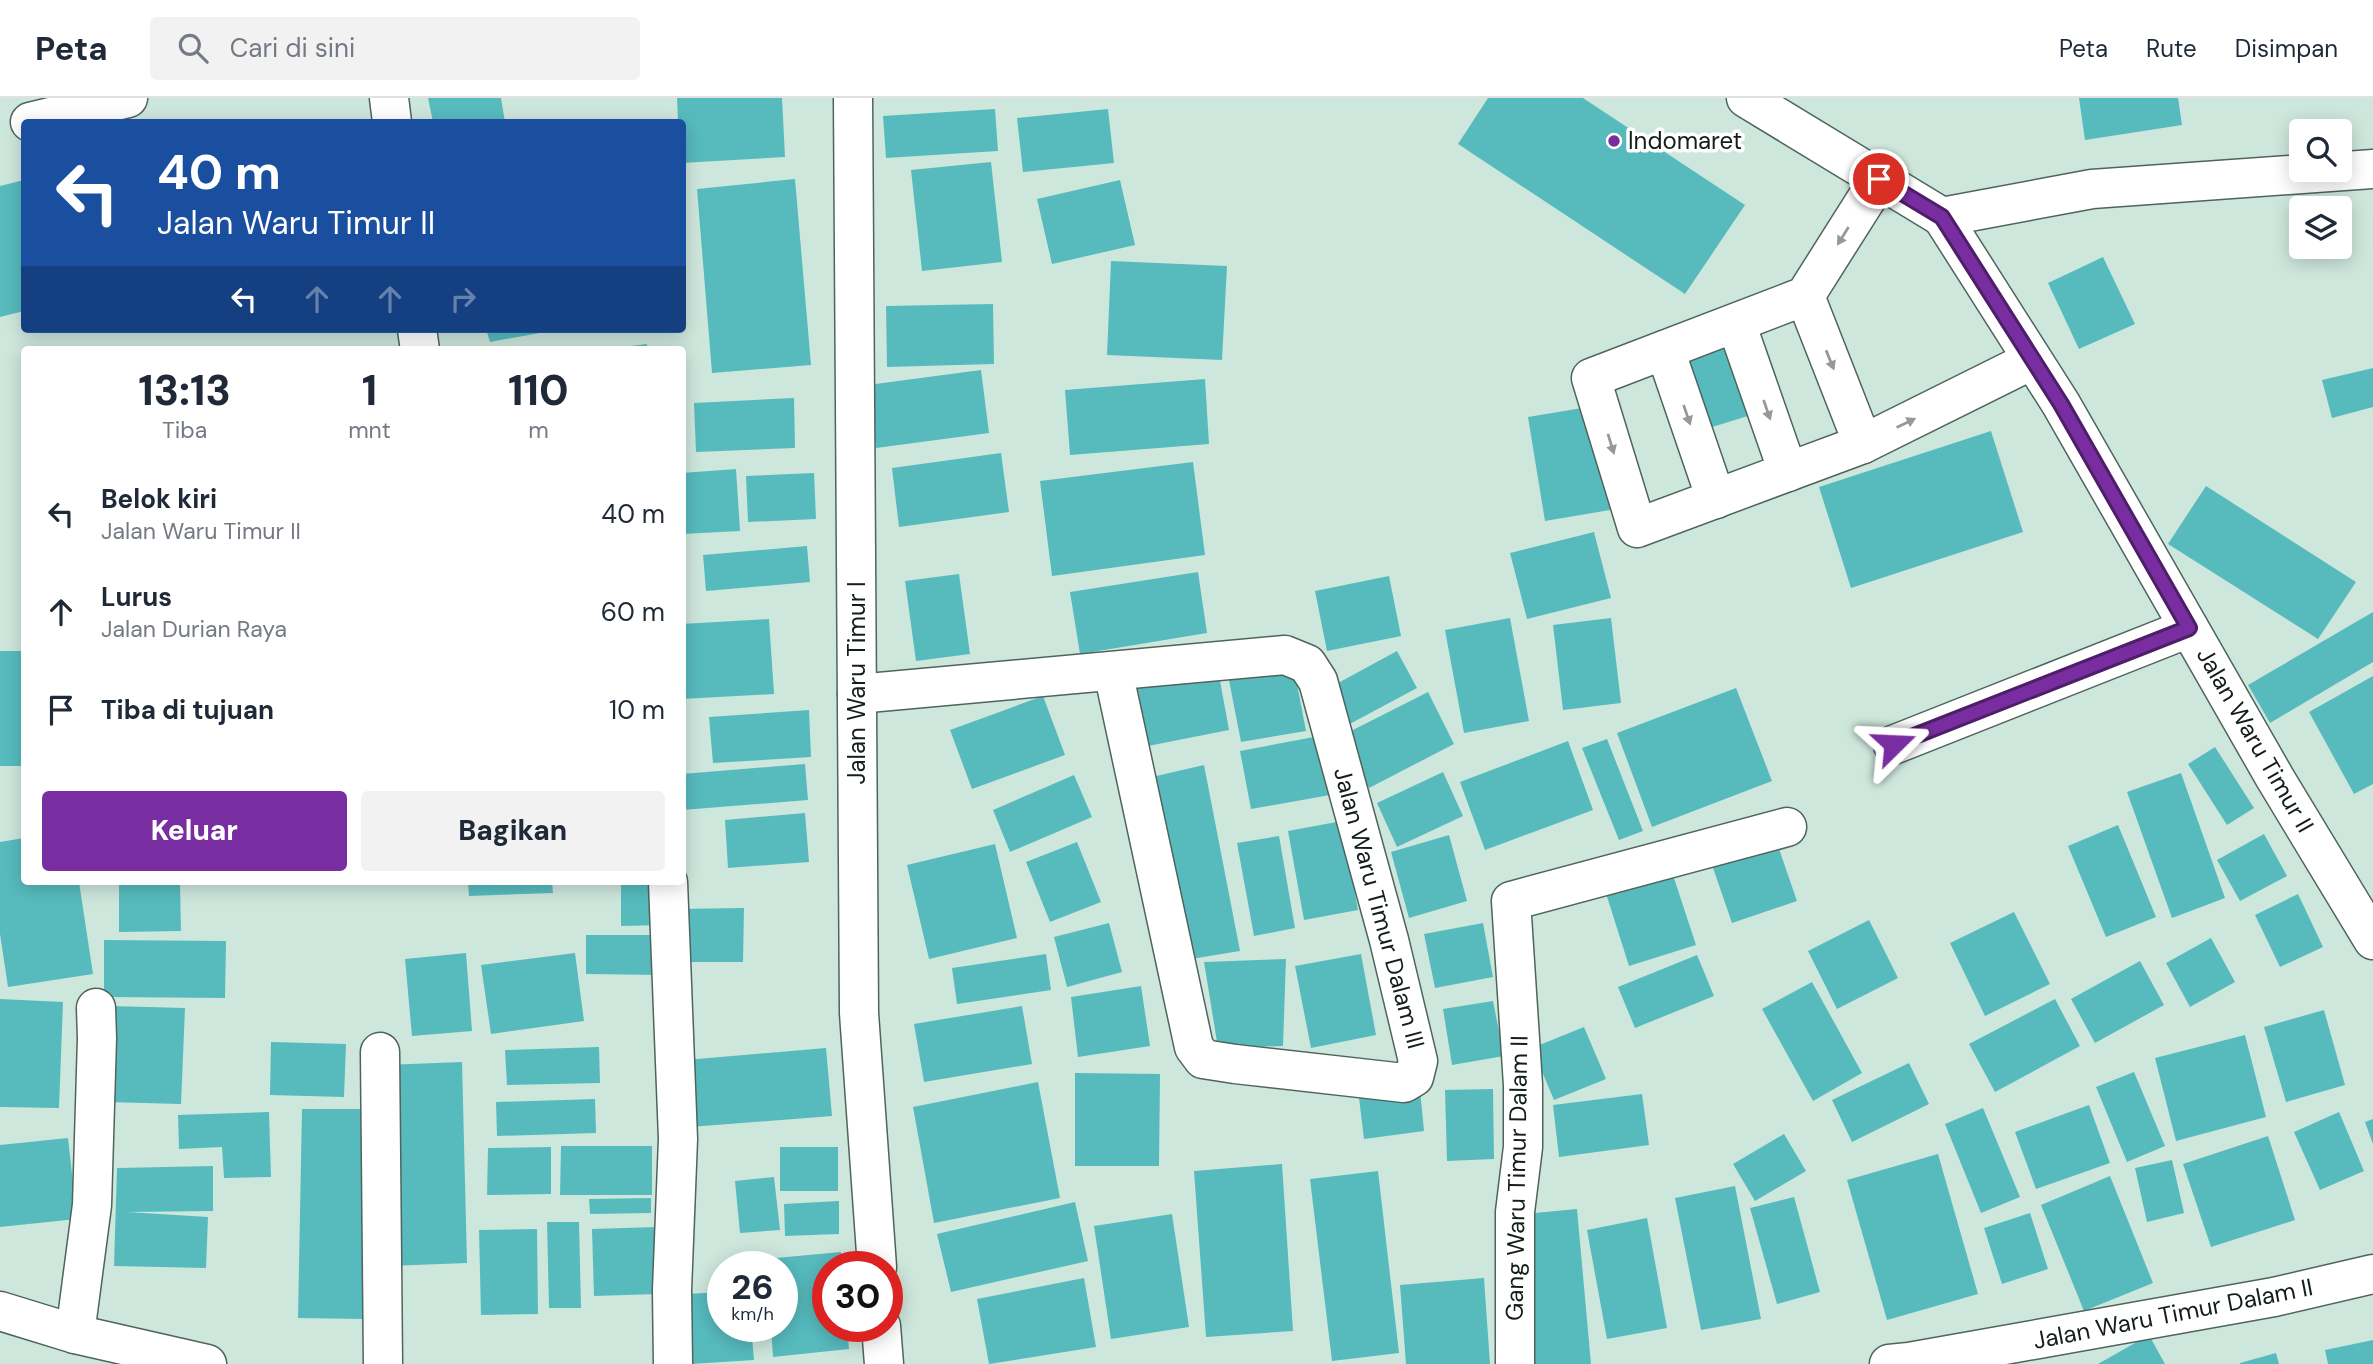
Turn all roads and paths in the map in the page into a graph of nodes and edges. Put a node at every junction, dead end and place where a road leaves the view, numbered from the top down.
1 (128, 98) edge
2 (389, 98) edge
3 (853, 98) edge
4 (1746, 98) edge
5 (42, 119) edge
6 (392, 119) edge
7 (21, 125) edge
8 (0, 130) edge
9 (2373, 169) edge
10 (1879, 179) junction
11 (1942, 217) junction
12 (1805, 296) junction
13 (1736, 323) junction
14 (1665, 350) junction
15 (2032, 360) junction
16 (1863, 444) junction
17 (1788, 472) junction
18 (1716, 499) junction
19 (2189, 628) junction
20 (1113, 671) junction
21 (857, 694) junction
22 (1894, 744) dead end
23 (1787, 827) dead end
24 (668, 885) edge
25 (2373, 940) edge
26 (96, 1008) dead end
27 (380, 1052) dead end
28 (876, 1251) edge
29 (2373, 1274) edge
30 (0, 1311) edge
31 (75, 1334) junction
32 (882, 1342) edge
33 (207, 1364) edge
34 (383, 1364) edge
35 (673, 1364) edge
36 (884, 1364) edge
37 (1515, 1364) edge
38 (1889, 1364) edge

1 - 5 street
2 - 6 street
3 - 21 street, Jalan Waru Timur I
4 - 10 street
7 - 8 street
9 - 11 street
10 - 11 street
10 -> 12 street
11 - 15 street, Jalan Waru Timur II
12 - 13 street
12 -> 16 street
13 - 14 street
13 -> 17 street
14 -> 18 street
14 -> 18 street
16 -> 15 street
15 - 19 street, Jalan Waru Timur II
16 - 17 street
17 - 18 street
19 - 22 street
19 - 25 street, Jalan Waru Timur II
20 - 20 street, Jalan Waru Timur Dalam III
20 - 21 street, Jalan Waru Timur Dalam III
21 - 28 street, Jalan Waru Timur I
23 - 37 street, Gang Waru Timur Dalam II
24 - 35 street
26 - 31 street
27 - 34 street
29 - 38 street, Jalan Waru Timur Dalam II
30 - 31 street
31 - 33 street
32 - 36 street

